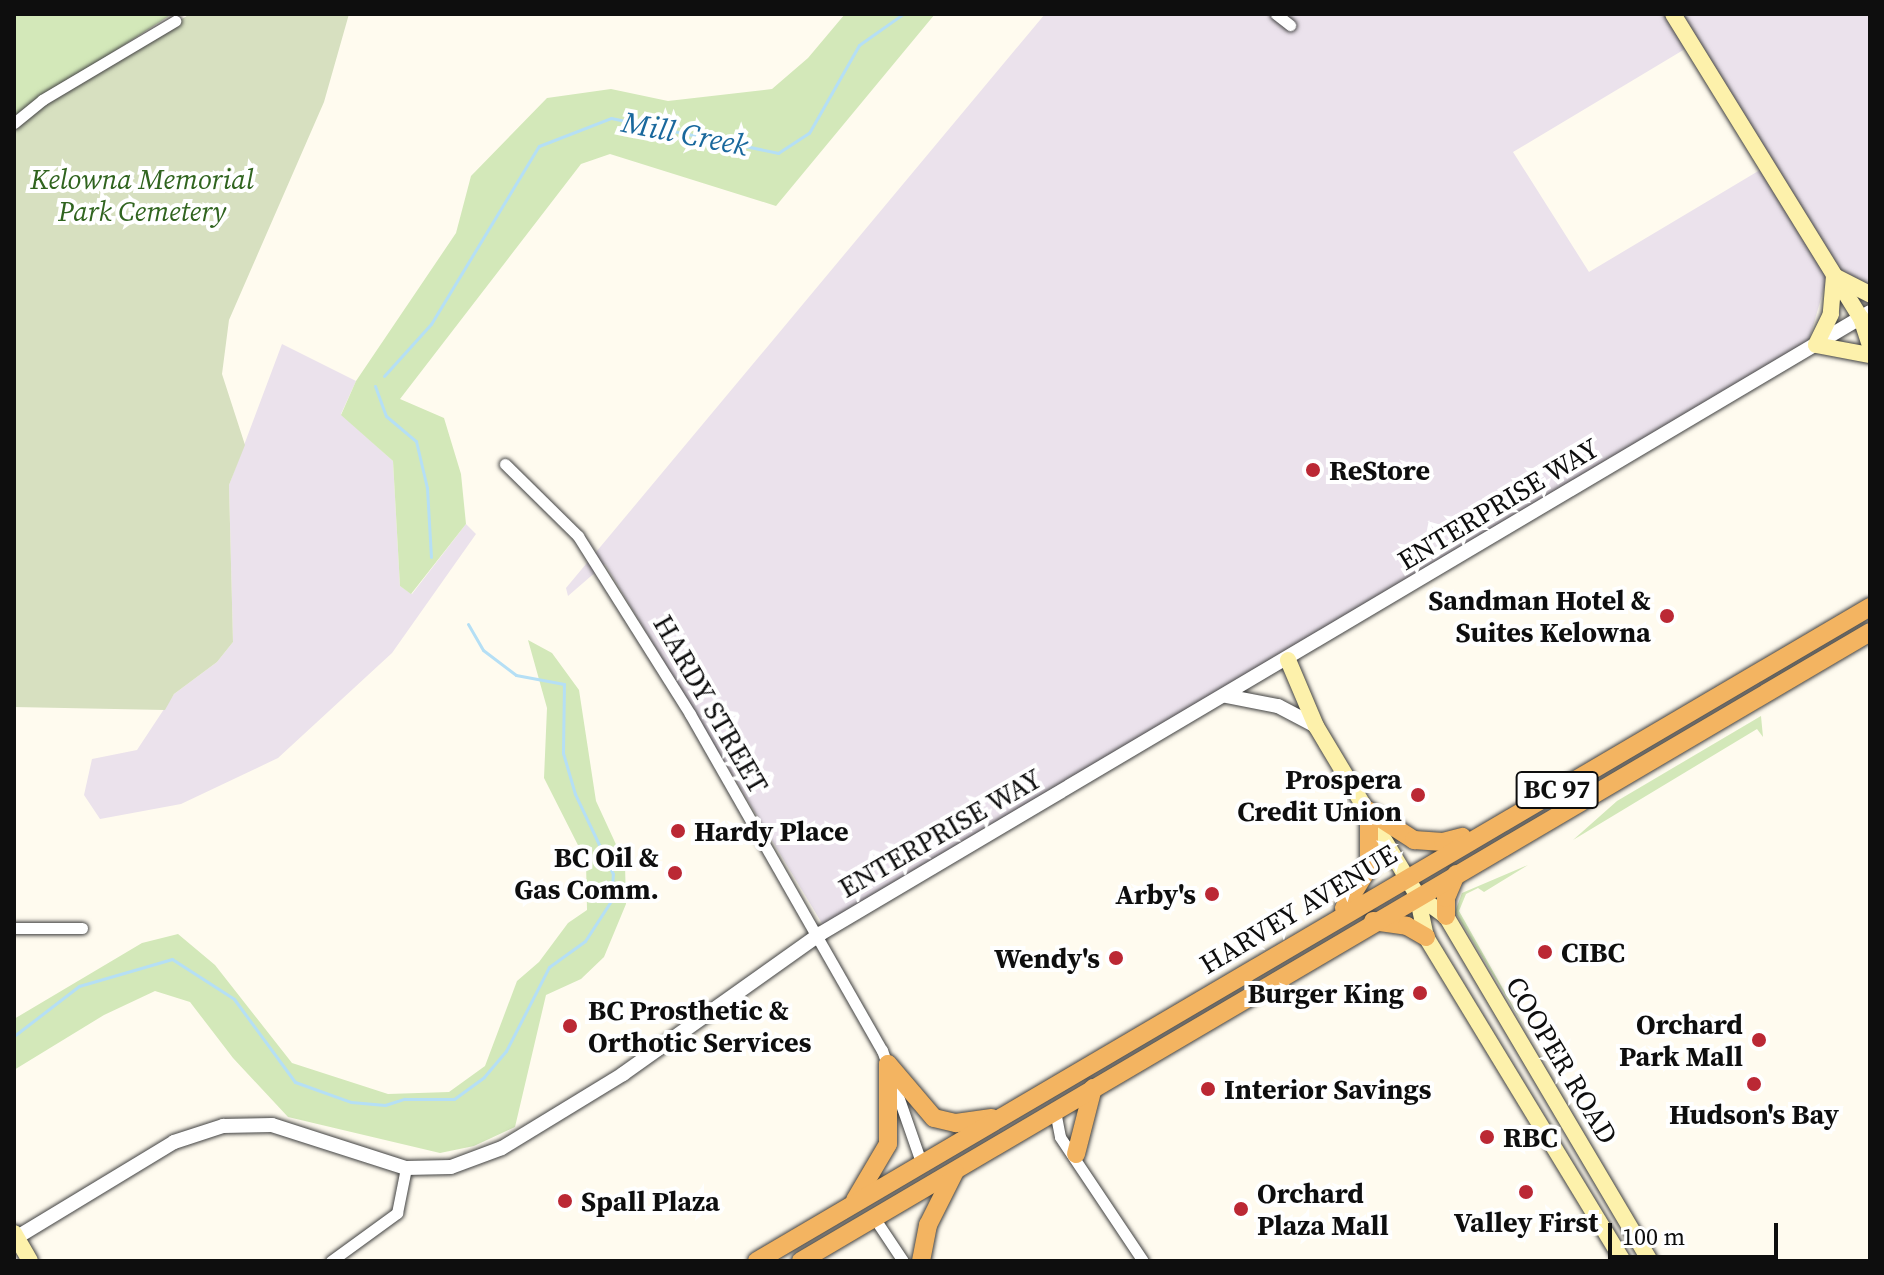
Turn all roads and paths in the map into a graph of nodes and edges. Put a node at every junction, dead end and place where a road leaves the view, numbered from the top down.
1 (1276, 14) edge
2 (1673, 14) edge
3 (175, 21) dead end
4 (1290, 25) dead end
5 (14, 123) edge
6 (1834, 276) junction
7 (1870, 294) edge
8 (1867, 319) edge
9 (1816, 345) junction
10 (1870, 346) edge
11 (1870, 355) edge
12 (505, 464) dead end
13 (1870, 607) edge
14 (1870, 632) edge
15 (1779, 658) junction
16 (1288, 660) junction
17 (1769, 691) junction
18 (1226, 696) junction
19 (1316, 726) junction
20 (1369, 811) junction
21 (1492, 827) junction
22 (1456, 874) junction
23 (1407, 877) junction
24 (1417, 895) junction
25 (1446, 916) junction
26 (1335, 919) junction
27 (1373, 921) junction
28 (14, 928) edge
29 (82, 928) dead end
30 (820, 934) junction
31 (1426, 937) junction
32 (888, 1064) junction
33 (1088, 1066) junction
34 (1093, 1088) junction
35 (1055, 1111) junction
36 (1002, 1116) junction
37 (1076, 1154) junction
38 (922, 1165) junction
39 (406, 1168) junction
40 (956, 1171) junction
41 (852, 1205) junction
42 (895, 1206) junction
43 (875, 1219) junction
44 (15, 1236) edge
45 (30, 1261) edge
46 (331, 1261) edge
47 (757, 1261) edge
48 (801, 1261) edge
49 (903, 1261) edge
50 (921, 1261) edge
51 (1143, 1261) edge
52 (1623, 1261) edge
53 (1650, 1261) edge

1 - 4 street
2 - 6 main road
3 - 5 street
6 - 7 main road
6 - 8 main road
6 - 9 main road
8 - 9 street, ENTERPRISE WAY
8 - 10 main road
9 - 11 main road
9 - 16 street, ENTERPRISE WAY
12 - 30 street, HARDY STREET
13 - 15 highway, HARVEY AVENUE / BC 97
14 - 17 highway, HARVEY AVENUE / BC 97
15 - 17 highway
15 - 21 highway, HARVEY AVENUE / BC 97
16 - 18 street, ENTERPRISE WAY
16 - 19 main road, COOPER ROAD
17 - 22 highway, HARVEY AVENUE / BC 97
18 - 19 street
18 - 30 street, ENTERPRISE WAY
19 - 20 main road, COOPER ROAD
20 - 21 highway
20 - 23 main road, COOPER ROAD
20 - 26 highway
21 - 23 highway, HARVEY AVENUE / BC 97
22 - 24 highway, HARVEY AVENUE / BC 97
22 - 25 highway
23 - 24 main road, COOPER ROAD
23 - 26 highway, HARVEY AVENUE / BC 97
24 - 25 main road, COOPER ROAD
24 - 27 highway, HARVEY AVENUE / BC 97
24 - 31 main road, COOPER ROAD
25 - 53 main road, COOPER ROAD
26 - 33 highway, HARVEY AVENUE / BC 97
27 - 31 highway
27 - 34 highway, HARVEY AVENUE / BC 97
28 - 29 street
30 - 32 street, HARDY STREET
30 - 39 street, ENTERPRISE WAY
31 - 52 main road, COOPER ROAD
32 - 36 highway
32 - 38 street, HARDY STREET
32 - 41 highway
33 - 35 highway
33 - 36 highway, HARVEY AVENUE / BC 97
34 - 35 highway, HARVEY AVENUE / BC 97
34 - 37 highway
35 - 37 street
35 - 40 highway, HARVEY AVENUE / BC 97
36 - 38 highway, HARVEY AVENUE / BC 97
37 - 51 street
38 - 41 highway, HARVEY AVENUE / BC 97
38 - 42 highway
39 - 44 street, ENTERPRISE WAY
39 - 46 street
40 - 42 highway, HARVEY AVENUE / BC 97
40 - 50 highway
41 - 47 highway, HARVEY AVENUE / BC 97
42 - 43 highway, HARVEY AVENUE / BC 97
43 - 48 highway, HARVEY AVENUE / BC 97
43 - 49 street
44 - 45 main road

